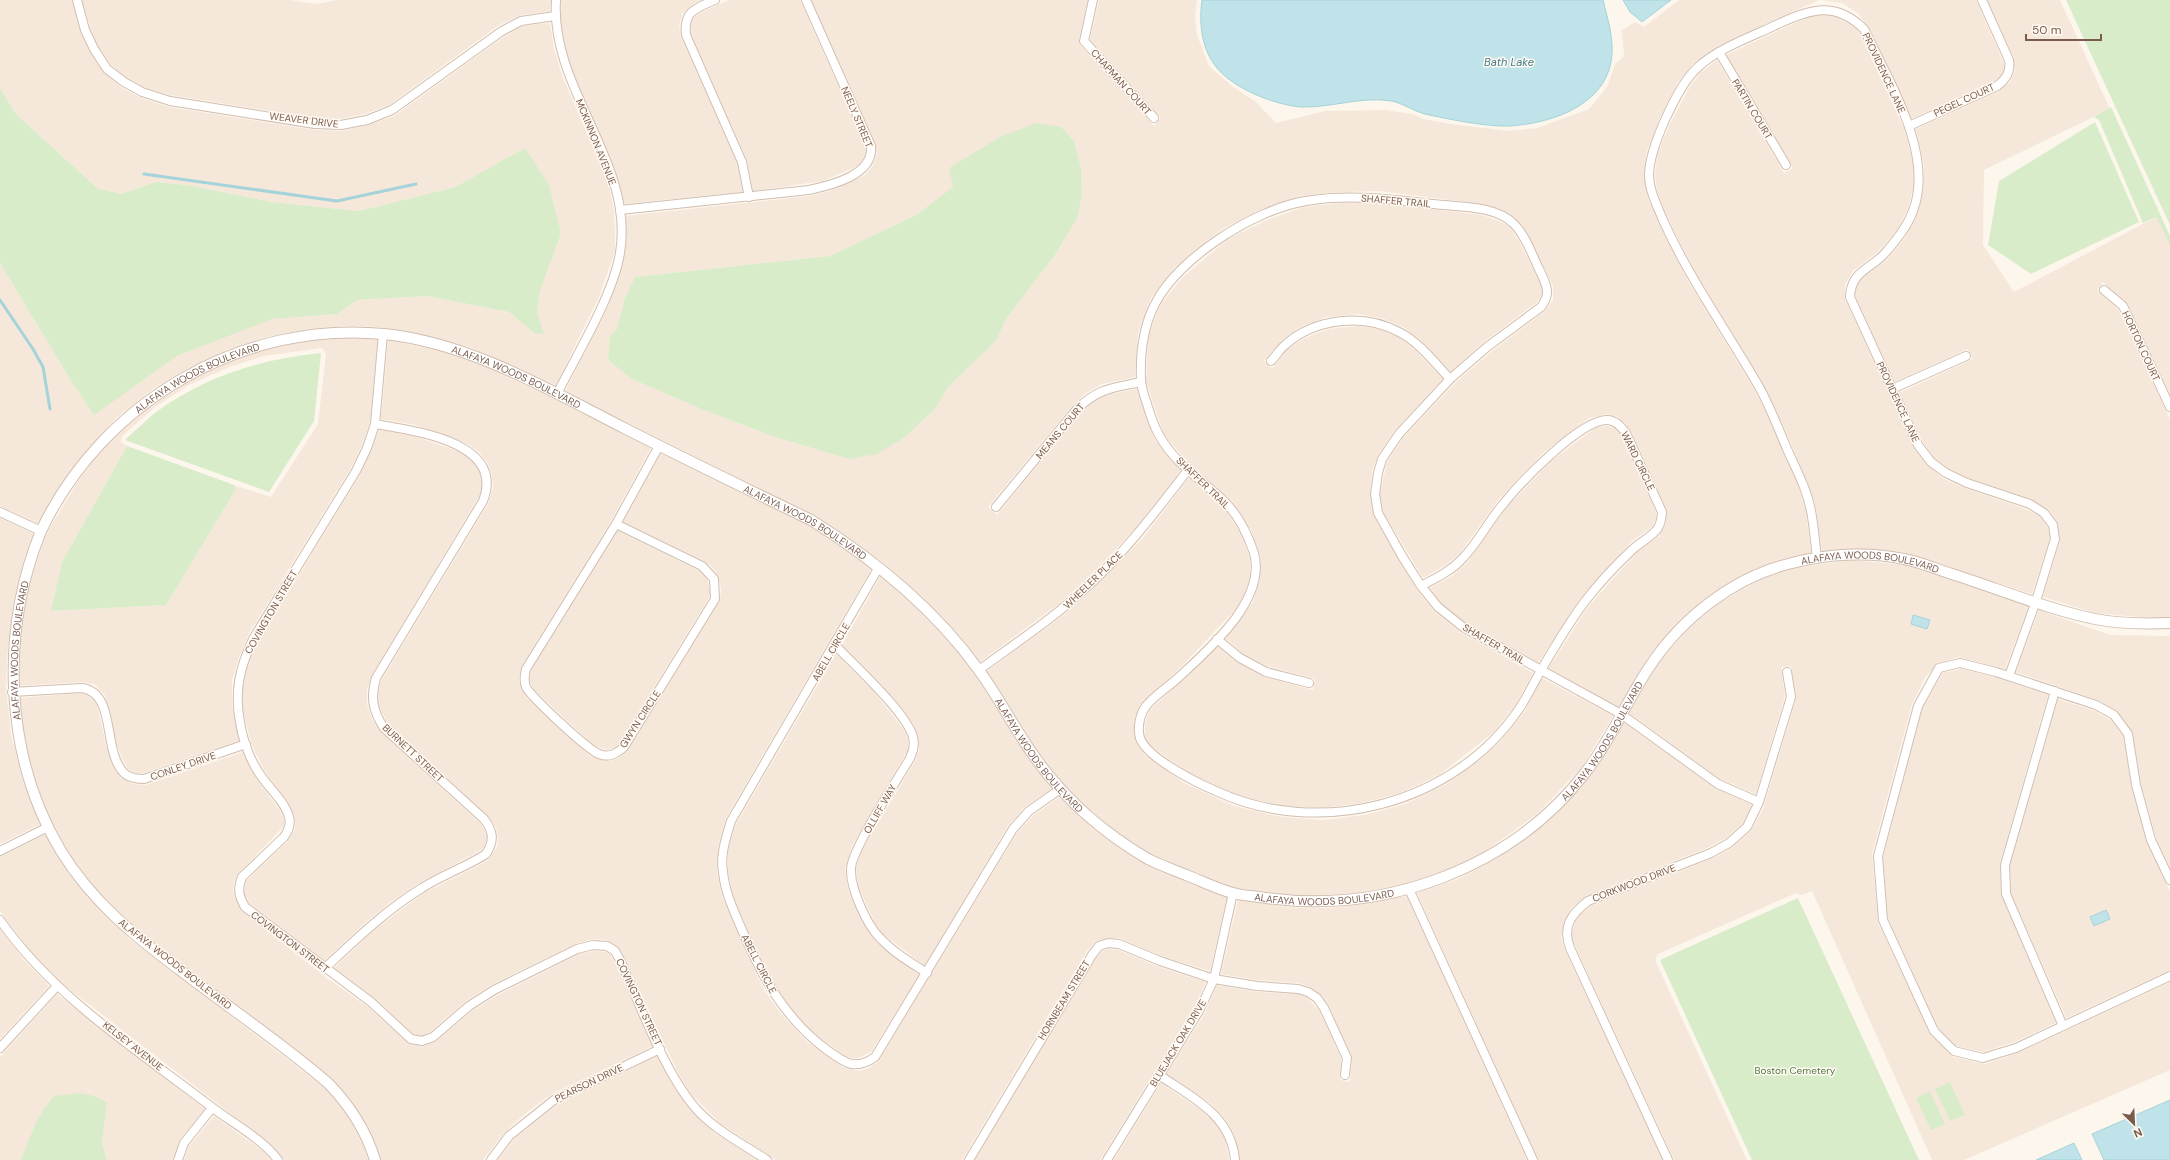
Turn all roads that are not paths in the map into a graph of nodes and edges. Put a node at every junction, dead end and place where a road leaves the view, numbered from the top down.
1 (77, 0) edge
2 (556, 0) edge
3 (715, 0) edge
4 (806, 0) edge
5 (1094, 0) edge
6 (1982, 0) edge
7 (555, 16) junction
8 (1719, 52) junction
9 (1154, 118) dead end
10 (1909, 126) junction
11 (1786, 166) dead end
12 (749, 197) junction
13 (620, 210) junction
14 (2104, 290) dead end
15 (383, 334) junction
16 (1966, 356) dead end
17 (1271, 361) dead end
18 (1450, 379) junction
19 (1141, 382) junction
20 (1892, 389) junction
21 (557, 394) junction
22 (2170, 407) edge
23 (375, 424) junction
24 (659, 446) junction
25 (1188, 470) junction
26 (996, 507) dead end
27 (0, 512) edge
28 (616, 524) junction
29 (41, 531) junction
30 (1817, 558) junction
31 (879, 567) junction
32 (1422, 586) junction
33 (2036, 601) junction
34 (2170, 623) edge
35 (1217, 638) junction
36 (835, 645) junction
37 (979, 670) junction
38 (1540, 671) junction
39 (1787, 672) dead end
40 (2008, 676) junction
41 (1309, 683) dead end
42 (2055, 691) junction
43 (12, 692) junction
44 (1621, 714) junction
45 (246, 744) junction
46 (1059, 790) junction
47 (1759, 802) junction
48 (48, 827) junction
49 (0, 851) edge
50 (2170, 880) edge
51 (1409, 889) junction
52 (1233, 893) junction
53 (0, 920) edge
54 (325, 968) junction
55 (927, 974) junction
56 (2170, 976) edge
57 (1214, 978) junction
58 (57, 986) junction
59 (2063, 1026) junction
60 (0, 1048) edge
61 (660, 1049) junction
62 (1159, 1075) junction
63 (1345, 1075) dead end
64 (212, 1108) junction
65 (178, 1160) edge
66 (278, 1160) edge
67 (375, 1160) edge
68 (490, 1160) edge
69 (767, 1160) edge
70 (969, 1160) edge
71 (1107, 1160) edge
72 (1235, 1160) edge
73 (1533, 1160) edge
74 (1668, 1160) edge

1 - 7 street, WEAVER DRIVE
2 - 7 street, MCKINNON AVENUE
3 - 12 street
4 - 12 street, NEELY STREET
5 - 9 street, CHAPMAN COURT
6 - 10 street, PEGEL COURT
7 - 13 street, MCKINNON AVENUE
8 - 10 street, PROVIDENCE LANE
8 - 11 street, PARTIN COURT
8 - 30 street, PROVIDENCE LANE
10 - 20 street, PROVIDENCE LANE
12 - 13 street, NEELY STREET
13 - 21 street, MCKINNON AVENUE
14 - 22 street, HORTON COURT
15 - 21 street, ALAFAYA WOODS BOULEVARD
15 - 23 street, COVINGTON STREET
15 - 29 street, ALAFAYA WOODS BOULEVARD
16 - 20 street
17 - 18 street
18 - 19 street, SHAFFER TRAIL
18 - 32 street, SHAFFER TRAIL
19 - 25 street, SHAFFER TRAIL
19 - 26 street, MEANS COURT
20 - 33 street, PROVIDENCE LANE
21 - 24 street, ALAFAYA WOODS BOULEVARD
23 - 45 street, COVINGTON STREET
23 - 54 street, BURNETT STREET
24 - 28 street, GWYN CIRCLE
24 - 31 street, ALAFAYA WOODS BOULEVARD
25 - 35 street, SHAFFER TRAIL
25 - 37 street, WHEELER PLACE
27 - 29 street
28 - 28 street, GWYN CIRCLE
29 - 43 street, ALAFAYA WOODS BOULEVARD
30 - 33 street, ALAFAYA WOODS BOULEVARD
30 - 44 street, ALAFAYA WOODS BOULEVARD
31 - 36 street, ABELL CIRCLE
31 - 37 street, ALAFAYA WOODS BOULEVARD
32 - 38 street, SHAFFER TRAIL
32 - 38 street, WARD CIRCLE
33 - 34 street, ALAFAYA WOODS BOULEVARD
33 - 40 street, PROVIDENCE LANE
35 - 38 street, SHAFFER TRAIL
35 - 41 street
36 - 55 street, OLLIFF WAY
36 - 55 street, ABELL CIRCLE
37 - 46 street, ALAFAYA WOODS BOULEVARD
38 - 44 street, SHAFFER TRAIL
39 - 47 street, CORKWOOD DRIVE
40 - 42 street
40 - 59 street
42 - 50 street
42 - 59 street
43 - 45 street, CONLEY DRIVE
43 - 48 street, ALAFAYA WOODS BOULEVARD
44 - 47 street, SHAFFER TRAIL
44 - 51 street, ALAFAYA WOODS BOULEVARD
45 - 54 street, COVINGTON STREET
46 - 52 street, ALAFAYA WOODS BOULEVARD
46 - 55 street, ABELL CIRCLE
47 - 74 street, CORKWOOD DRIVE
48 - 49 street
48 - 67 street, ALAFAYA WOODS BOULEVARD
51 - 52 street, ALAFAYA WOODS BOULEVARD
51 - 73 street
52 - 57 street, BLUEJACK OAK DRIVE
53 - 58 street, KELSEY AVENUE
54 - 61 street, COVINGTON STREET
56 - 59 street
57 - 62 street, BLUEJACK OAK DRIVE
57 - 63 street
57 - 70 street, HORNBEAM STREET
58 - 60 street
58 - 64 street, KELSEY AVENUE
61 - 68 street, PEARSON DRIVE
61 - 69 street, COVINGTON STREET
62 - 71 street, BLUEJACK OAK DRIVE
62 - 72 street
64 - 65 street
64 - 66 street, KELSEY AVENUE

